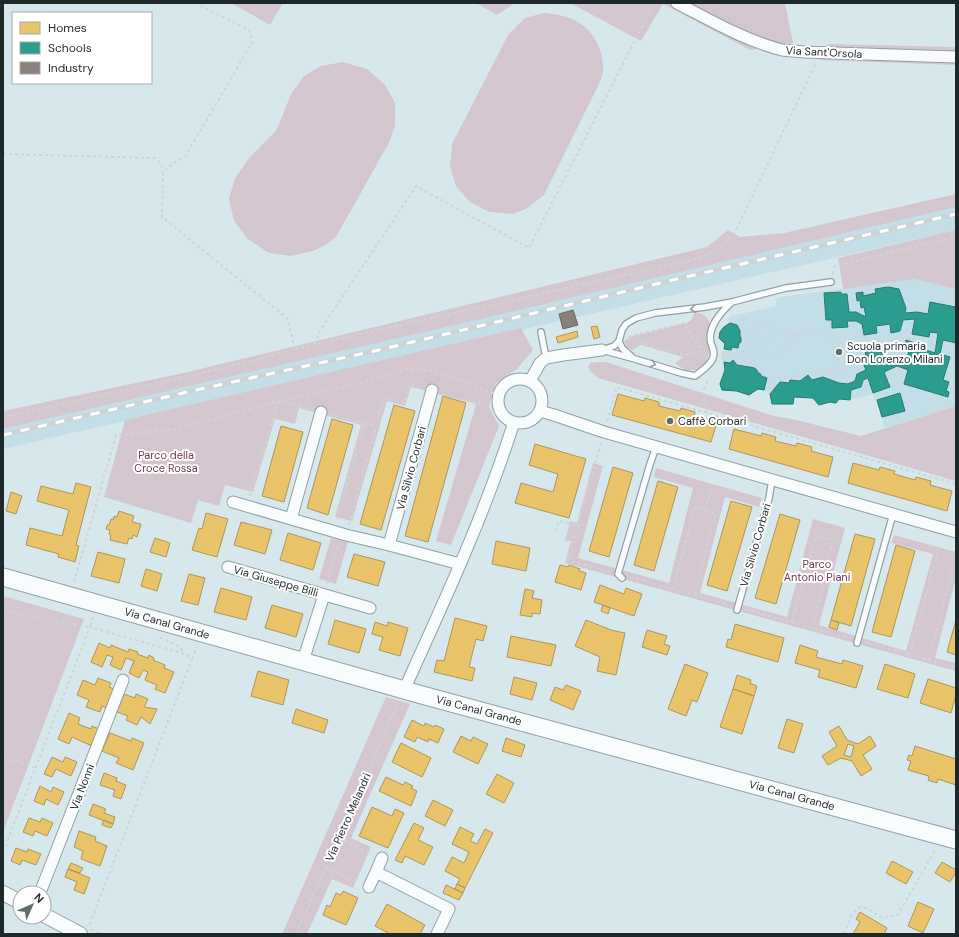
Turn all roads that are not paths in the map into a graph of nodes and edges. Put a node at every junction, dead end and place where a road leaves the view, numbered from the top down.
1 (677, 3) edge
2 (956, 57) edge
3 (831, 282) road end
4 (732, 302) junction
5 (541, 332) dead end
6 (618, 341) junction
7 (602, 350) junction
8 (546, 358) junction
9 (635, 359) junction
10 (530, 381) junction
11 (432, 390) road end
12 (540, 411) junction
13 (321, 412) dead end
14 (514, 422) junction
15 (656, 447) junction
16 (772, 480) junction
17 (233, 502) dead end
18 (893, 514) junction
19 (291, 519) junction
20 (956, 532) edge
21 (389, 545) junction
22 (460, 564) junction
23 (228, 567) dead end
24 (620, 576) road end
25 (3, 578) edge
26 (324, 595) junction
27 (370, 608) dead end
28 (737, 609) road end
29 (858, 642) road end
30 (303, 662) junction
31 (123, 680) dead end
32 (402, 695) junction
33 (956, 840) edge
34 (382, 858) road end
35 (376, 872) junction
36 (43, 885) edge
37 (369, 887) road end
38 (3, 893) edge
39 (12, 898) edge
40 (52, 918) edge
41 (84, 930) edge
42 (437, 934) edge

1 - 2 street, Via Sant'Orsola
3 - 4 lane
4 -> 6 lane
9 -> 4 lane
5 - 8 lane
6 - 7 lane
6 - 9 lane
7 - 8 street
7 - 9 lane
8 - 10 street
10 - 12 street
10 - 14 street
11 - 21 street, Via Silvio Corbari
12 - 14 street
12 - 15 street
13 - 19 street
14 - 22 street
15 - 16 street
15 - 24 lane
16 - 18 street
16 - 28 lane, Via Silvio Corbari
17 - 19 street
18 - 20 street
18 - 29 lane
19 - 21 street
21 - 22 street
22 - 32 street
23 - 26 street, Via Giuseppe Billi
25 - 30 main road, Via Canal Grande
26 - 27 street, Via Giuseppe Billi
26 - 30 street, Via Giuseppe Billi
30 - 32 main road, Via Canal Grande
31 - 36 street, Via Nonni
32 - 33 main road, Via Canal Grande
34 - 35 street
35 - 37 street
35 - 42 street
38 - 39 street
40 - 41 street

